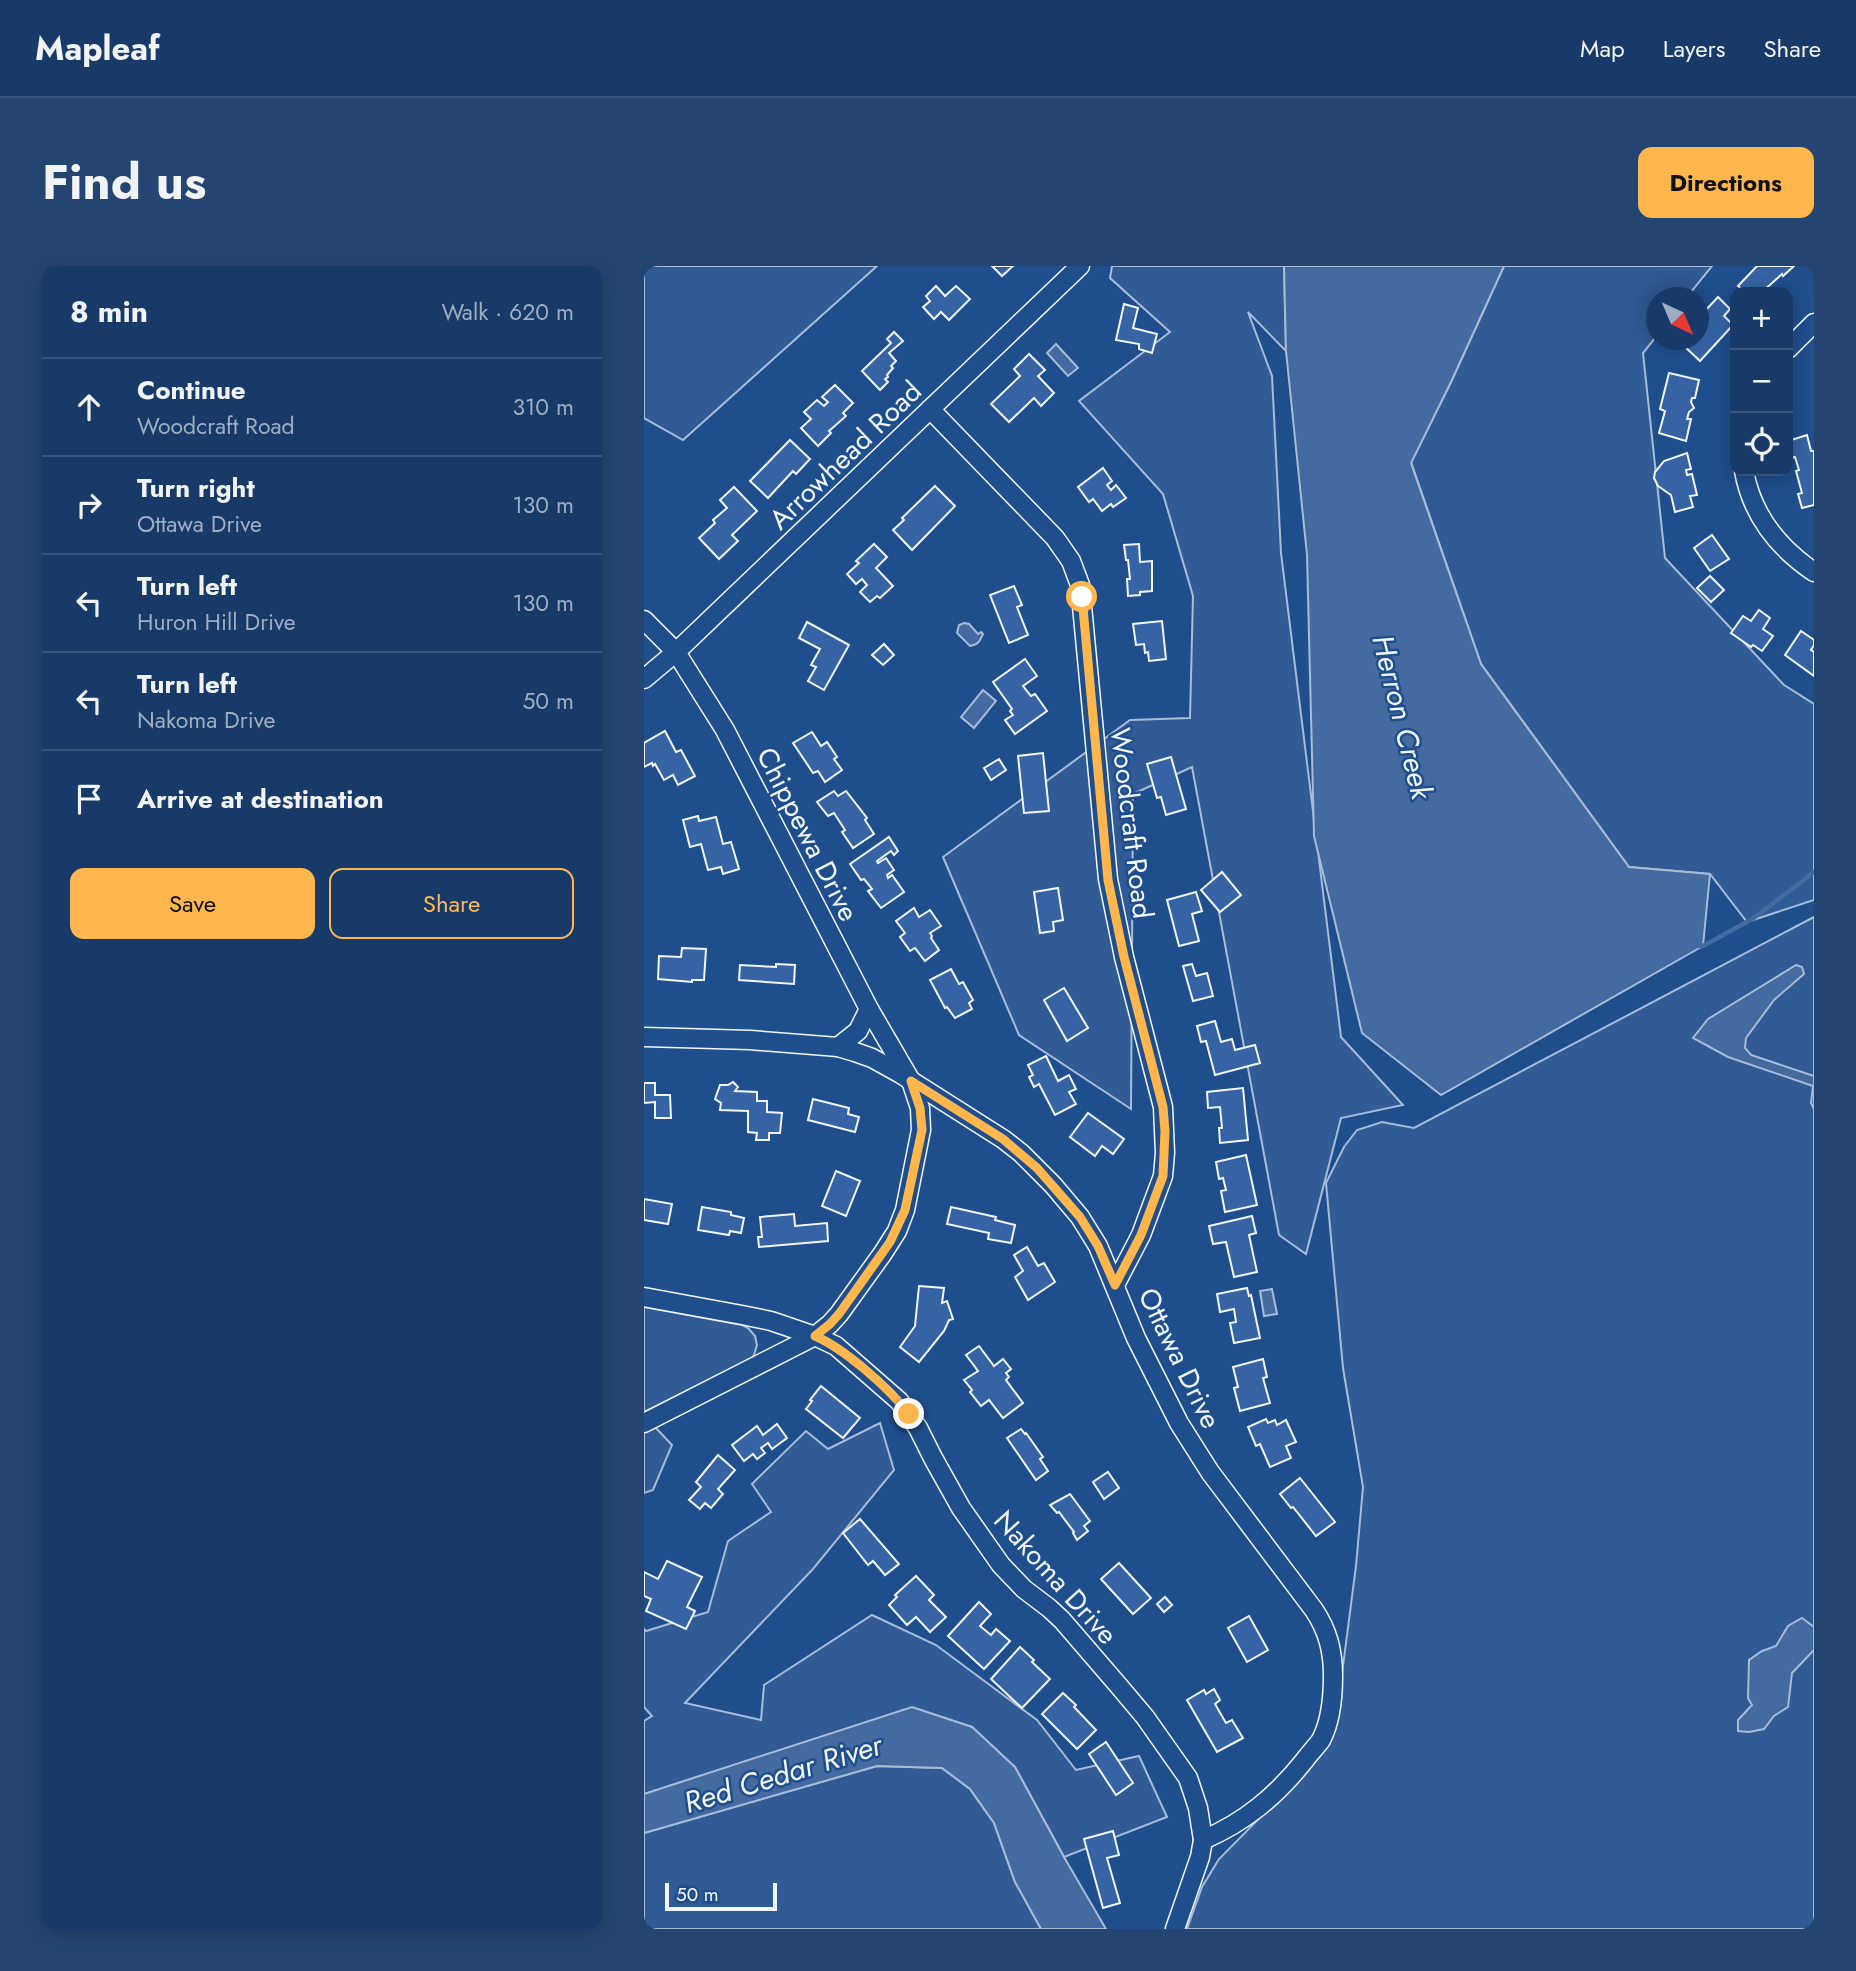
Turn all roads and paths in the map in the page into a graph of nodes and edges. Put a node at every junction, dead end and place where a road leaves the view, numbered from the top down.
1 (1080, 266) edge
2 (1814, 323) edge
3 (1793, 344) edge
4 (930, 410) junction
5 (1745, 476) edge
6 (1814, 572) edge
7 (644, 620) edge
8 (676, 652) junction
9 (644, 679) edge
10 (869, 1009) junction
11 (644, 1037) edge
12 (838, 1047) junction
13 (911, 1081) junction
14 (1115, 1285) junction
15 (644, 1297) edge
16 (815, 1336) junction
17 (644, 1423) edge
18 (1203, 1840) junction
19 (1175, 1929) edge

1 - 4 street, Arrowhead Road
2 - 3 street
4 - 8 street, Arrowhead Road
4 - 14 street, Woodcraft Road
5 - 6 street
7 - 8 street, Chippewa Drive
8 - 9 street, Arrowhead Road
8 - 10 street, Chippewa Drive
10 - 12 street
10 - 13 street, Chippewa Drive
11 - 12 street, Ottawa Drive
12 - 13 street, Ottawa Drive
13 - 14 street, Ottawa Drive
13 - 16 street
14 - 18 street, Ottawa Drive
15 - 16 street, Nakoma Drive
16 - 17 street
16 - 18 street, Nakoma Drive
18 - 19 street, Nakoma Drive

